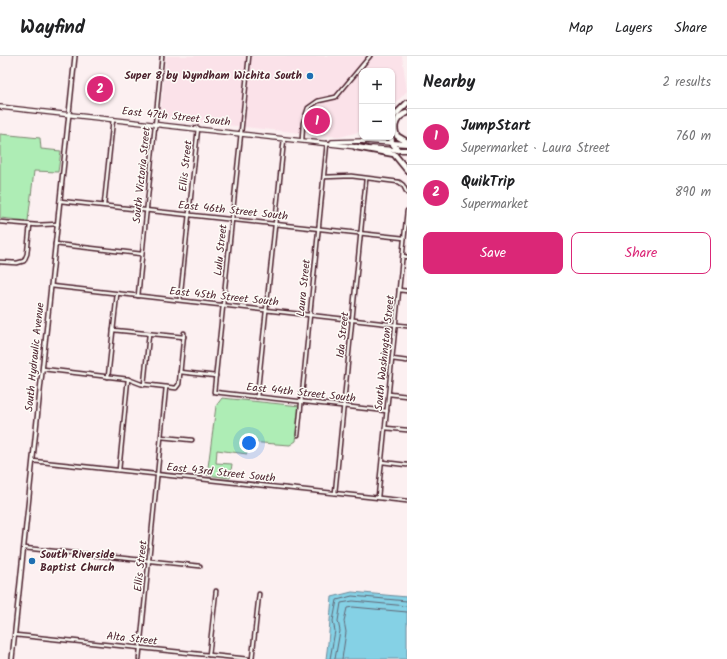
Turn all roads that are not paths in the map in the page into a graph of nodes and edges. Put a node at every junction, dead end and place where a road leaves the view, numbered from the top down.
1 (75, 56) edge
2 (162, 56) edge
3 (249, 56) edge
4 (370, 56) edge
5 (407, 103) edge
6 (0, 107) edge
7 (407, 113) edge
8 (69, 114) junction
9 (395, 115) edge
10 (113, 119) junction
11 (155, 124) junction
12 (198, 128) junction
13 (241, 133) junction
14 (284, 138) junction
15 (302, 140) junction
16 (368, 140) edge
17 (392, 140) edge
18 (364, 141) junction
19 (327, 142) junction
20 (392, 143) junction
21 (407, 143) edge
22 (356, 147) junction
23 (398, 150) junction
24 (407, 150) edge
25 (407, 170) edge
26 (324, 177) junction
27 (366, 179) junction
28 (407, 193) edge
29 (60, 201) junction
30 (104, 206) junction
31 (147, 210) junction
32 (407, 211) edge
33 (189, 215) junction
34 (232, 219) junction
35 (0, 222) edge
36 (58, 224) junction
37 (275, 224) junction
38 (30, 225) junction
39 (318, 228) junction
40 (361, 233) junction
41 (404, 238) junction
42 (55, 244) junction
43 (142, 254) junction
44 (403, 256) junction
45 (407, 256) edge
46 (0, 262) edge
47 (51, 286) junction
48 (399, 290) junction
49 (407, 291) edge
50 (117, 294) junction
51 (138, 296) junction
52 (180, 300) junction
53 (223, 305) junction
54 (266, 310) junction
55 (309, 315) junction
56 (352, 319) junction
57 (396, 324) junction
58 (407, 326) edge
59 (113, 330) junction
60 (149, 333) junction
61 (184, 333) dead end
62 (184, 337) junction
63 (392, 359) junction
64 (407, 361) edge
65 (43, 369) junction
66 (180, 372) junction
67 (216, 376) junction
68 (108, 377) junction
69 (128, 379) junction
70 (144, 385) junction
71 (166, 388) junction
72 (214, 392) joint
73 (389, 394) junction
74 (407, 396) edge
75 (257, 397) junction
76 (302, 401) junction
77 (344, 405) junction
78 (387, 411) junction
79 (385, 428) junction
80 (407, 430) edge
81 (298, 435) dead end
82 (161, 437) junction
83 (192, 440) dead end
84 (33, 461) junction
85 (382, 462) junction
86 (407, 465) edge
87 (119, 470) junction
88 (159, 474) junction
89 (335, 493) junction
90 (378, 498) junction
91 (407, 501) edge
92 (24, 548) junction
93 (150, 561) junction
94 (200, 566) dead end
95 (216, 590) dead end
96 (259, 594) dead end
97 (15, 635) junction
98 (140, 648) junction
99 (209, 655) junction
100 (12, 659) edge
101 (139, 659) edge
102 (248, 659) edge
103 (252, 659) edge

1 - 8 street, South Hydraulic Avenue
2 - 11 street, South Victoria Street
3 - 13 street, Lulu Street
4 - 15 street
5 - 9 highway
6 - 8 main road, East 47th Street South
7 - 21 highway
8 - 10 main road, East 47th Street South
8 - 29 street, South Hydraulic Avenue
10 - 11 main road, East 47th Street South
10 - 30 street
11 - 12 main road, East 47th Street South
11 - 31 street, South Victoria Street
12 - 13 main road, East 47th Street South
12 - 33 street, Ellis Street
13 - 14 main road, East 47th Street South
13 - 34 street, Lulu Street
14 - 15 main road, East 47th Street South
14 - 37 street
15 - 19 main road, East 47th Street South
16 - 18 highway
17 - 20 highway
18 - 19 main road, East 47th Street South
18 - 20 main road, East 47th Street South
19 - 22 main road, East 47th Street South
19 - 26 street, Laura Street
20 - 21 main road, East 47th Street South
20 - 23 highway
22 - 23 main road, East 47th Street South
22 - 25 highway
23 - 24 main road, East 47th Street South
26 - 27 street
26 - 39 street, Laura Street
27 - 28 street
27 - 40 street, Ida Street
29 - 30 street, East 46th Street South
29 - 36 street, South Hydraulic Avenue
30 - 31 street, East 46th Street South
31 - 33 street, East 46th Street South
31 - 43 street, South Victoria Street
32 - 41 street, South Washington Street
33 - 34 street, East 46th Street South
33 - 52 street, Ellis Street
34 - 37 street, East 46th Street South
34 - 53 street, Lulu Street
35 - 38 street
36 - 38 street
36 - 42 street, South Hydraulic Avenue
37 - 39 street, East 46th Street South
37 - 54 street
38 - 46 street
39 - 40 street, East 46th Street South
39 - 55 street, Laura Street
40 - 41 street, East 46th Street South
40 - 56 street, Ida Street
41 - 44 street, South Washington Street
42 - 43 street
42 - 47 street, South Hydraulic Avenue
43 - 51 street, South Victoria Street
44 - 45 street
44 - 48 street, South Washington Street
47 - 50 street, East 45th Street South
47 - 65 street, South Hydraulic Avenue
48 - 49 street
48 - 57 street, South Washington Street
50 - 51 street, East 45th Street South
50 - 59 street
51 - 52 street, East 45th Street South
52 - 53 street, East 45th Street South
53 - 54 street, East 45th Street South
53 - 67 street, Lulu Street
54 - 55 street, East 45th Street South
54 - 75 street
55 - 56 street, East 45th Street South
55 - 76 street, Laura Street
56 - 57 street, East 45th Street South
56 - 77 street, Ida Street
57 - 58 street, East 45th Street South
57 - 63 street, South Washington Street
59 - 60 street
59 - 68 street
60 - 62 street
60 - 70 street
61 - 62 street
62 - 66 street
63 - 64 street
63 - 73 street, South Washington Street
65 - 68 street
65 - 84 street, South Hydraulic Avenue
66 - 67 street
66 - 71 street
67 - 72 street, Lulu Street
68 - 69 street
69 - 70 street
69 - 87 street
70 - 71 street
71 - 82 street, Ellis Street
72 - 75 street, East 44th Street South
73 - 74 street
73 - 78 street, South Washington Street
75 - 76 street, East 44th Street South
76 - 77 street, East 44th Street South
76 - 81 street, Laura Street
77 - 78 street, East 44th Street South
77 - 89 street, Ida Street
78 - 79 street, South Washington Street
79 - 80 street
79 - 85 street, South Washington Street
82 - 83 street
82 - 88 street, Ellis Street
84 - 87 street, East 43rd Street South
84 - 92 street, South Hydraulic Avenue
85 - 86 street
85 - 90 street, South Washington Street
87 - 88 street, East 43rd Street South
88 - 89 street, East 43rd Street South
88 - 93 street, Ellis Street
89 - 90 street, East 43rd Street South
90 - 91 street, East 43rd Street South
92 - 93 street
92 - 97 street, South Hydraulic Avenue
93 - 94 street
93 - 98 street, Ellis Street
95 - 99 street
96 - 103 street
97 - 98 street, Alta Street
97 - 100 street, South Hydraulic Avenue
98 - 99 street, Alta Street
98 - 101 street, Ellis Street
99 - 102 street, Alta Street

